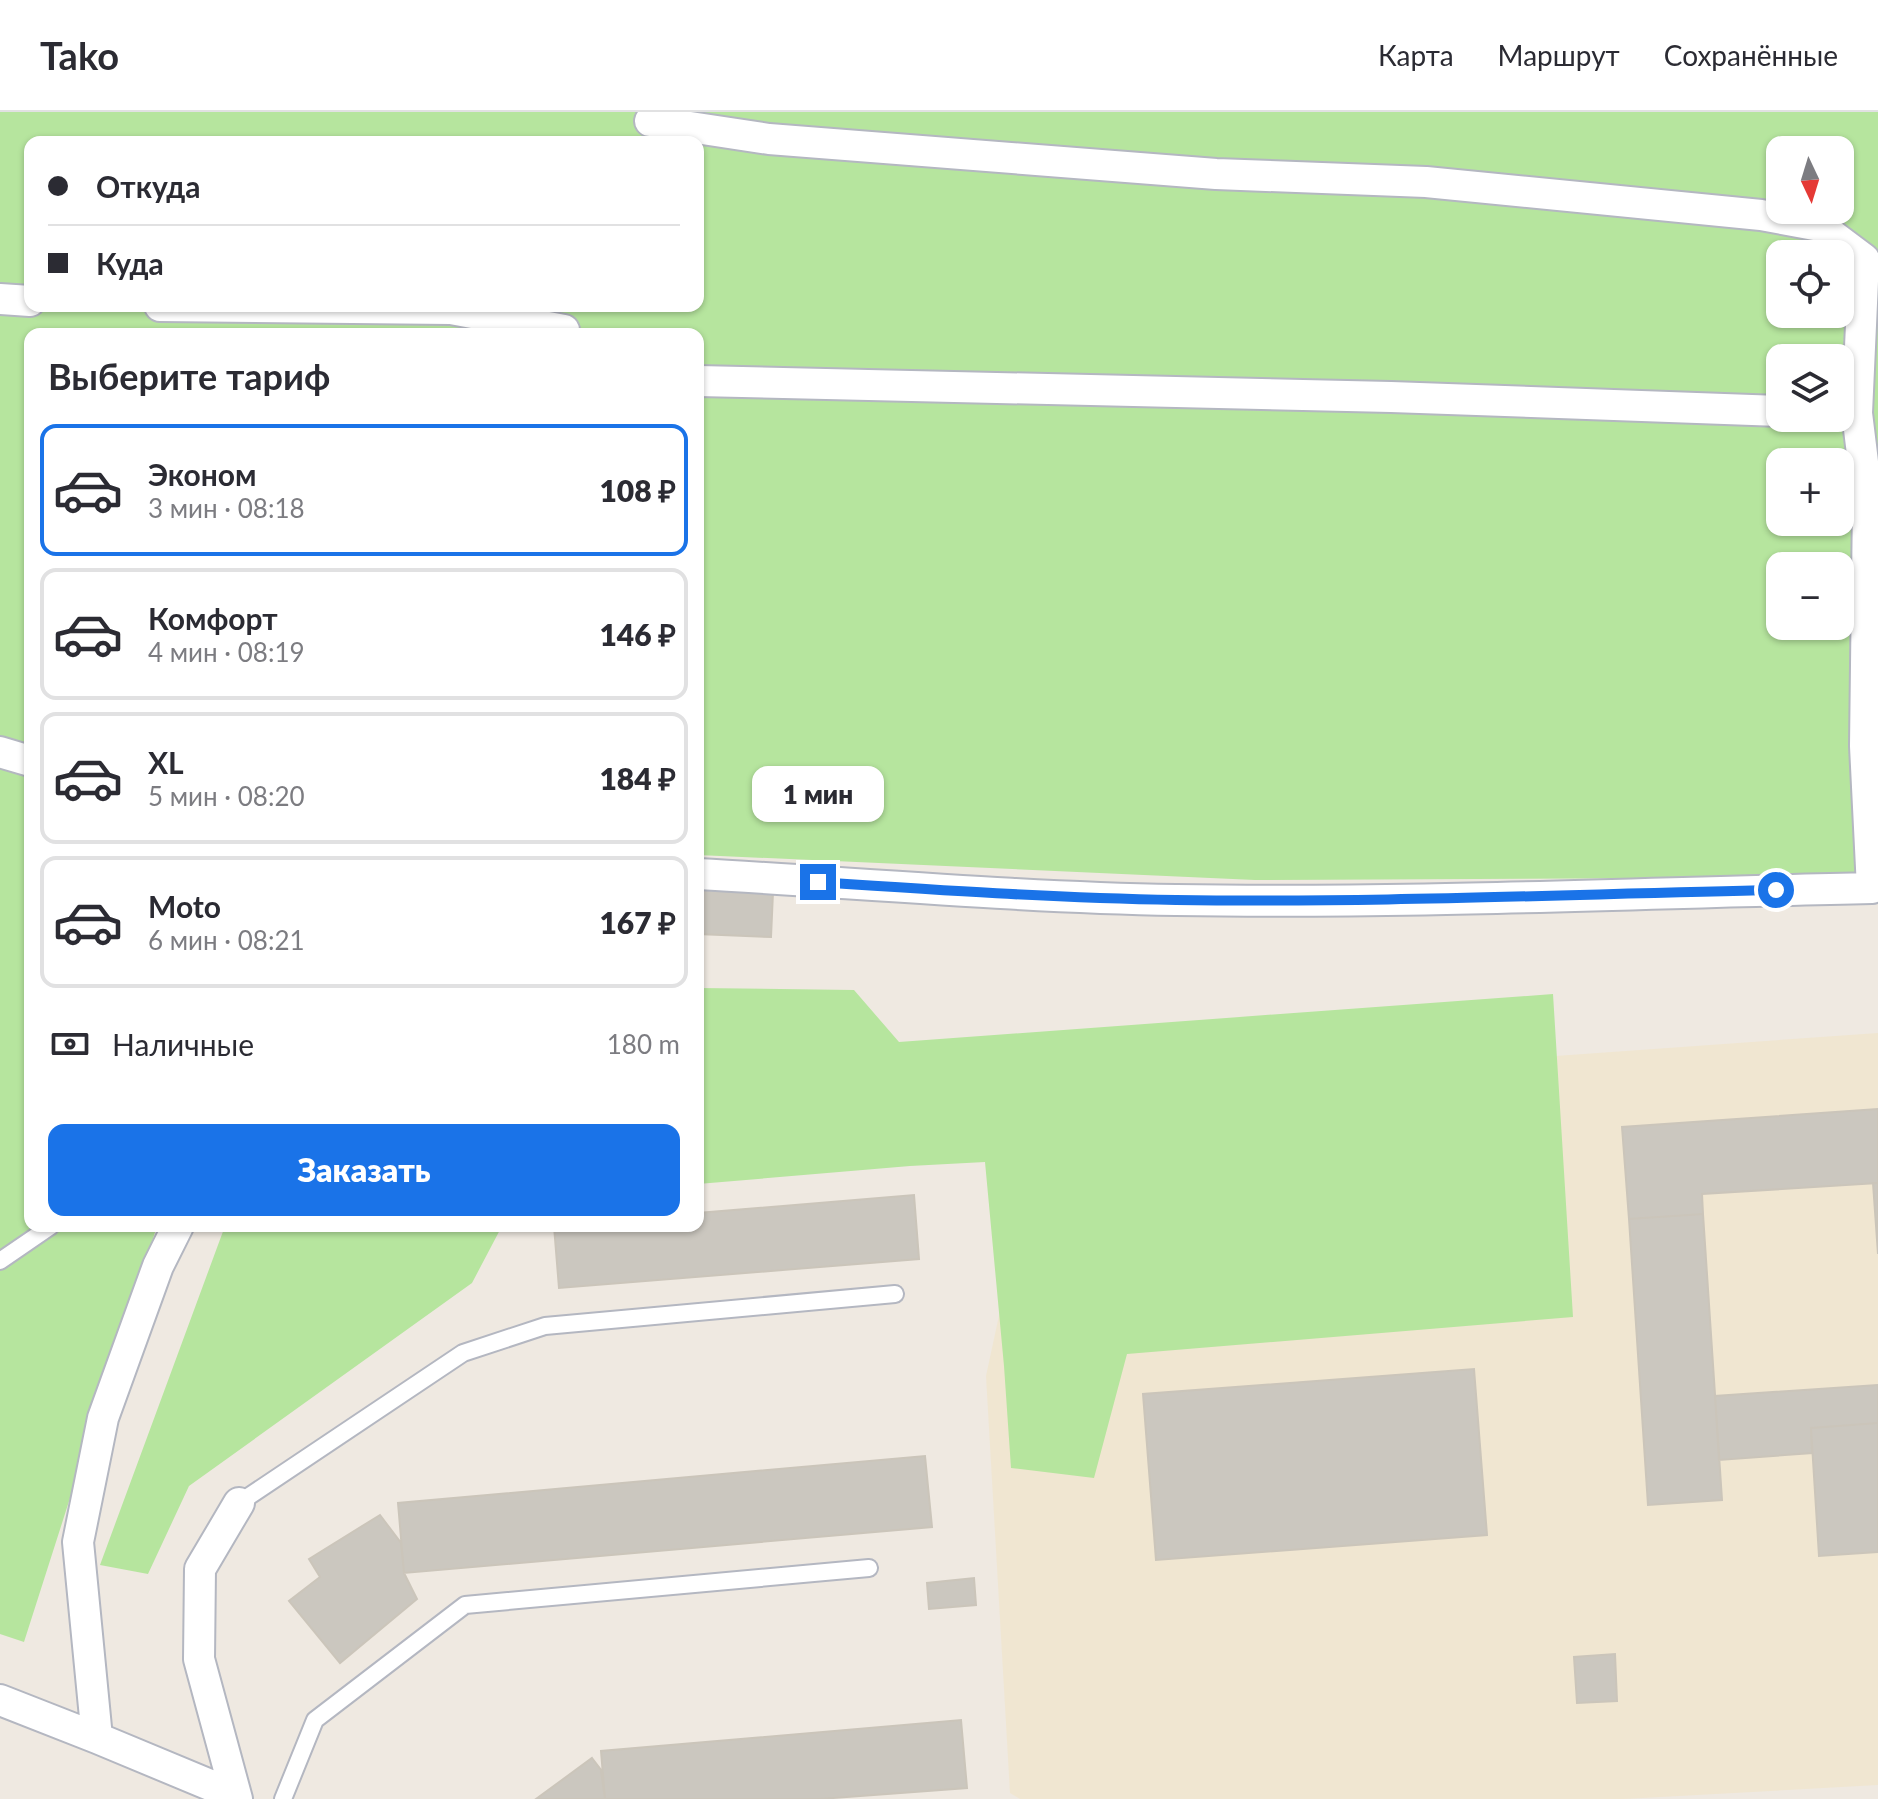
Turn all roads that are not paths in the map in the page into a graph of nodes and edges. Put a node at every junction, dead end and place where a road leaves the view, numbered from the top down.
1 (647, 125) edge
2 (1871, 262) edge
3 (0, 299) edge
4 (24, 301) edge
5 (476, 312) edge
6 (567, 323) edge
7 (1854, 374) edge
8 (704, 381) edge
9 (1766, 410) edge
10 (1852, 432) edge
11 (0, 752) edge
12 (24, 759) edge
13 (704, 874) edge
14 (42, 1232) edge
15 (174, 1232) edge
16 (0, 1261) edge
17 (895, 1294) dead end
18 (239, 1503) joint
19 (869, 1568) dead end
20 (0, 1700) edge
21 (97, 1738) junction
22 (235, 1797) edge
23 (283, 1799) edge

1 - 2 street
2 - 7 street
3 - 4 street
5 - 6 street
8 - 9 street
10 - 13 street
11 - 12 street
14 - 16 lane
15 - 21 street
17 - 18 lane
18 - 22 street
19 - 23 lane
20 - 21 street
21 - 22 street

